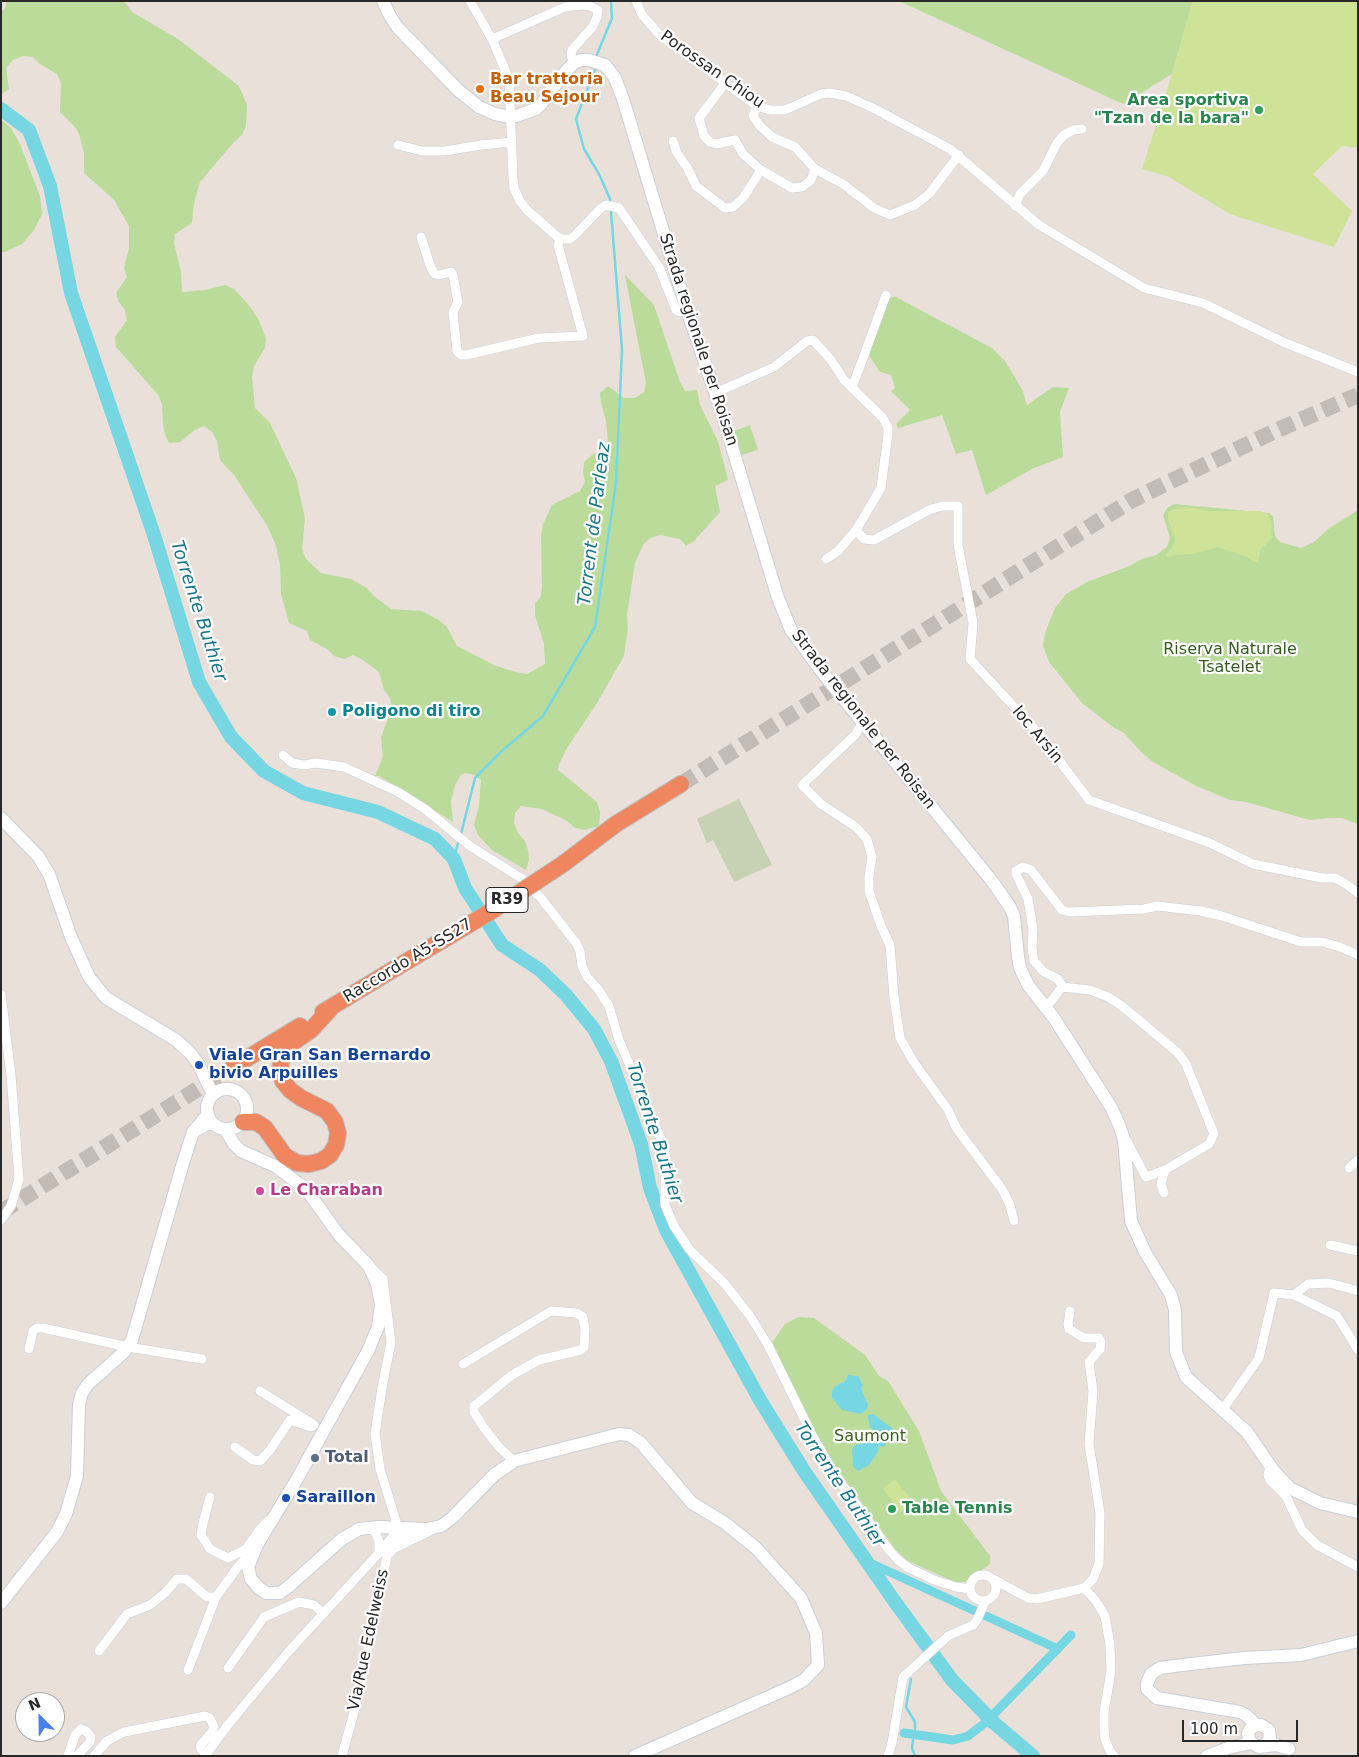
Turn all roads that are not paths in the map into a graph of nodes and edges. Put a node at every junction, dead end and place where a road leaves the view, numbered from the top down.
1 (383, 1) edge
2 (470, 1) edge
3 (636, 1) edge
4 (598, 6) edge
5 (492, 39) junction
6 (574, 62) junction
7 (726, 82) junction
8 (757, 106) junction
9 (510, 117) junction
10 (1082, 130) dead end
11 (673, 141) dead end
12 (512, 142) junction
13 (398, 145) dead end
14 (961, 157) junction
15 (815, 169) junction
16 (761, 170) junction
17 (1014, 206) junction
18 (421, 237) dead end
19 (560, 239) junction
20 (886, 295) dead end
21 (687, 310) junction
22 (1358, 372) edge
23 (852, 388) junction
24 (715, 393) junction
25 (856, 530) junction
26 (826, 559) dead end
27 (863, 722) junction
28 (282, 755) dead end
29 (680, 784) tunnel mouth
30 (1, 818) edge
31 (1358, 893) edge
32 (1358, 955) edge
33 (1062, 987) junction
34 (1, 994) edge
35 (331, 1008) junction
36 (1046, 1008) junction
37 (200, 1067) junction
38 (233, 1067) tunnel mouth
39 (227, 1089) junction
40 (213, 1095) junction
41 (210, 1119) junction
42 (235, 1126) junction
43 (1124, 1140) junction
44 (1358, 1160) edge
45 (1349, 1168) dead end
46 (1164, 1170) junction
47 (1164, 1194) dead end
48 (1, 1220) edge
49 (1014, 1221) dead end
50 (1330, 1245) dead end
51 (1358, 1251) edge
52 (369, 1266) junction
53 (1358, 1291) edge
54 (1294, 1295) junction
55 (1070, 1311) dead end
56 (128, 1347) junction
57 (29, 1349) dead end
58 (1358, 1350) edge
59 (202, 1359) dead end
60 (463, 1364) dead end
61 (260, 1391) dead end
62 (1222, 1409) junction
63 (319, 1428) junction
64 (235, 1447) dead end
65 (514, 1461) junction
66 (1270, 1466) junction
67 (210, 1497) dead end
68 (1358, 1512) edge
69 (276, 1514) junction
70 (441, 1526) junction
71 (370, 1528) junction
72 (395, 1529) junction
73 (416, 1530) junction
74 (257, 1545) junction
75 (379, 1554) junction
76 (1358, 1567) edge
77 (993, 1579) junction
78 (1084, 1588) junction
79 (970, 1589) junction
80 (216, 1597) junction
81 (1, 1603) edge
82 (984, 1605) junction
83 (323, 1613) junction
84 (1358, 1641) edge
85 (99, 1651) dead end
86 (228, 1668) dead end
87 (188, 1670) dead end
88 (1251, 1734) junction
89 (1267, 1741) junction
90 (1293, 1753) edge
91 (206, 1755) edge
92 (68, 1756) edge
93 (77, 1756) edge
94 (94, 1756) edge
95 (342, 1756) edge
96 (635, 1756) edge
97 (888, 1756) edge
98 (1114, 1756) edge
99 (1207, 1756) edge

1 - 9 main road
2 - 5 street
3 - 7 street, Porossan Chiou
4 - 5 street
4 - 6 street
5 - 9 street
6 - 9 main road
6 - 21 main road, Strada regionale per Roisan
7 - 8 street, Porossan Chiou
7 - 16 street
8 - 14 street, Porossan Chiou
8 - 15 street
9 - 12 street
10 - 17 street
11 - 16 street
12 - 13 street
12 - 19 street
14 - 15 street
14 - 17 street, Porossan Chiou
15 - 16 street
17 - 22 street, Porossan Chiou
18 - 19 street
19 - 21 street
20 - 23 street
21 - 24 main road, Strada regionale per Roisan
23 - 24 street
23 - 25 street
24 - 27 main road, Strada regionale per Roisan
25 - 26 street
25 - 31 street, loc Arsin
27 - 36 main road, Strada regionale per Roisan
27 - 49 street
28 - 79 street
29 - 35 highway, Raccordo A5-SS27 / R39, bridge
30 - 37 main road
32 - 33 street
33 - 36 street
33 - 46 street
34 - 48 street
35 - 38 highway, Raccordo A5-SS27 / R39
35 - 42 highway
36 - 43 main road, Strada regionale per Roisan
37 - 39 main road
37 - 40 main road
39 - 40 main road
39 - 42 main road
40 - 41 main road
41 - 42 main road
41 - 56 main road
42 - 52 main road
43 - 46 street
43 - 62 main road, Strada regionale per Roisan
44 - 45 street
46 - 47 street
50 - 51 street
52 - 63 main road
52 - 72 street
53 - 54 street
54 - 58 street
54 - 62 street
55 - 78 street
56 - 57 street
56 - 59 street
56 - 81 main road
60 - 65 street
61 - 63 street
62 - 66 main road, Strada regionale per Roisan
63 - 64 street
63 - 69 main road
65 - 70 main road
65 - 96 main road
66 - 68 main road, Strada regionale per Roisan
66 - 76 street
67 - 69 street
69 - 74 main road
70 - 73 main road
70 - 95 street, Via/Rue Edelweiss
71 - 72 main road
71 - 74 main road
71 - 75 street
72 - 73 main road
72 - 75 street
73 - 75 street
74 - 80 street
75 - 83 street
77 - 78 street
77 - 79 street
77 - 82 street
78 - 98 street
79 - 82 street
80 - 85 street
80 - 87 street
82 - 97 street
83 - 86 street
83 - 91 street
84 - 88 main road
88 - 89 main road
88 - 89 main road
88 - 99 main road
89 - 90 main road
91 - 94 street
92 - 93 street

